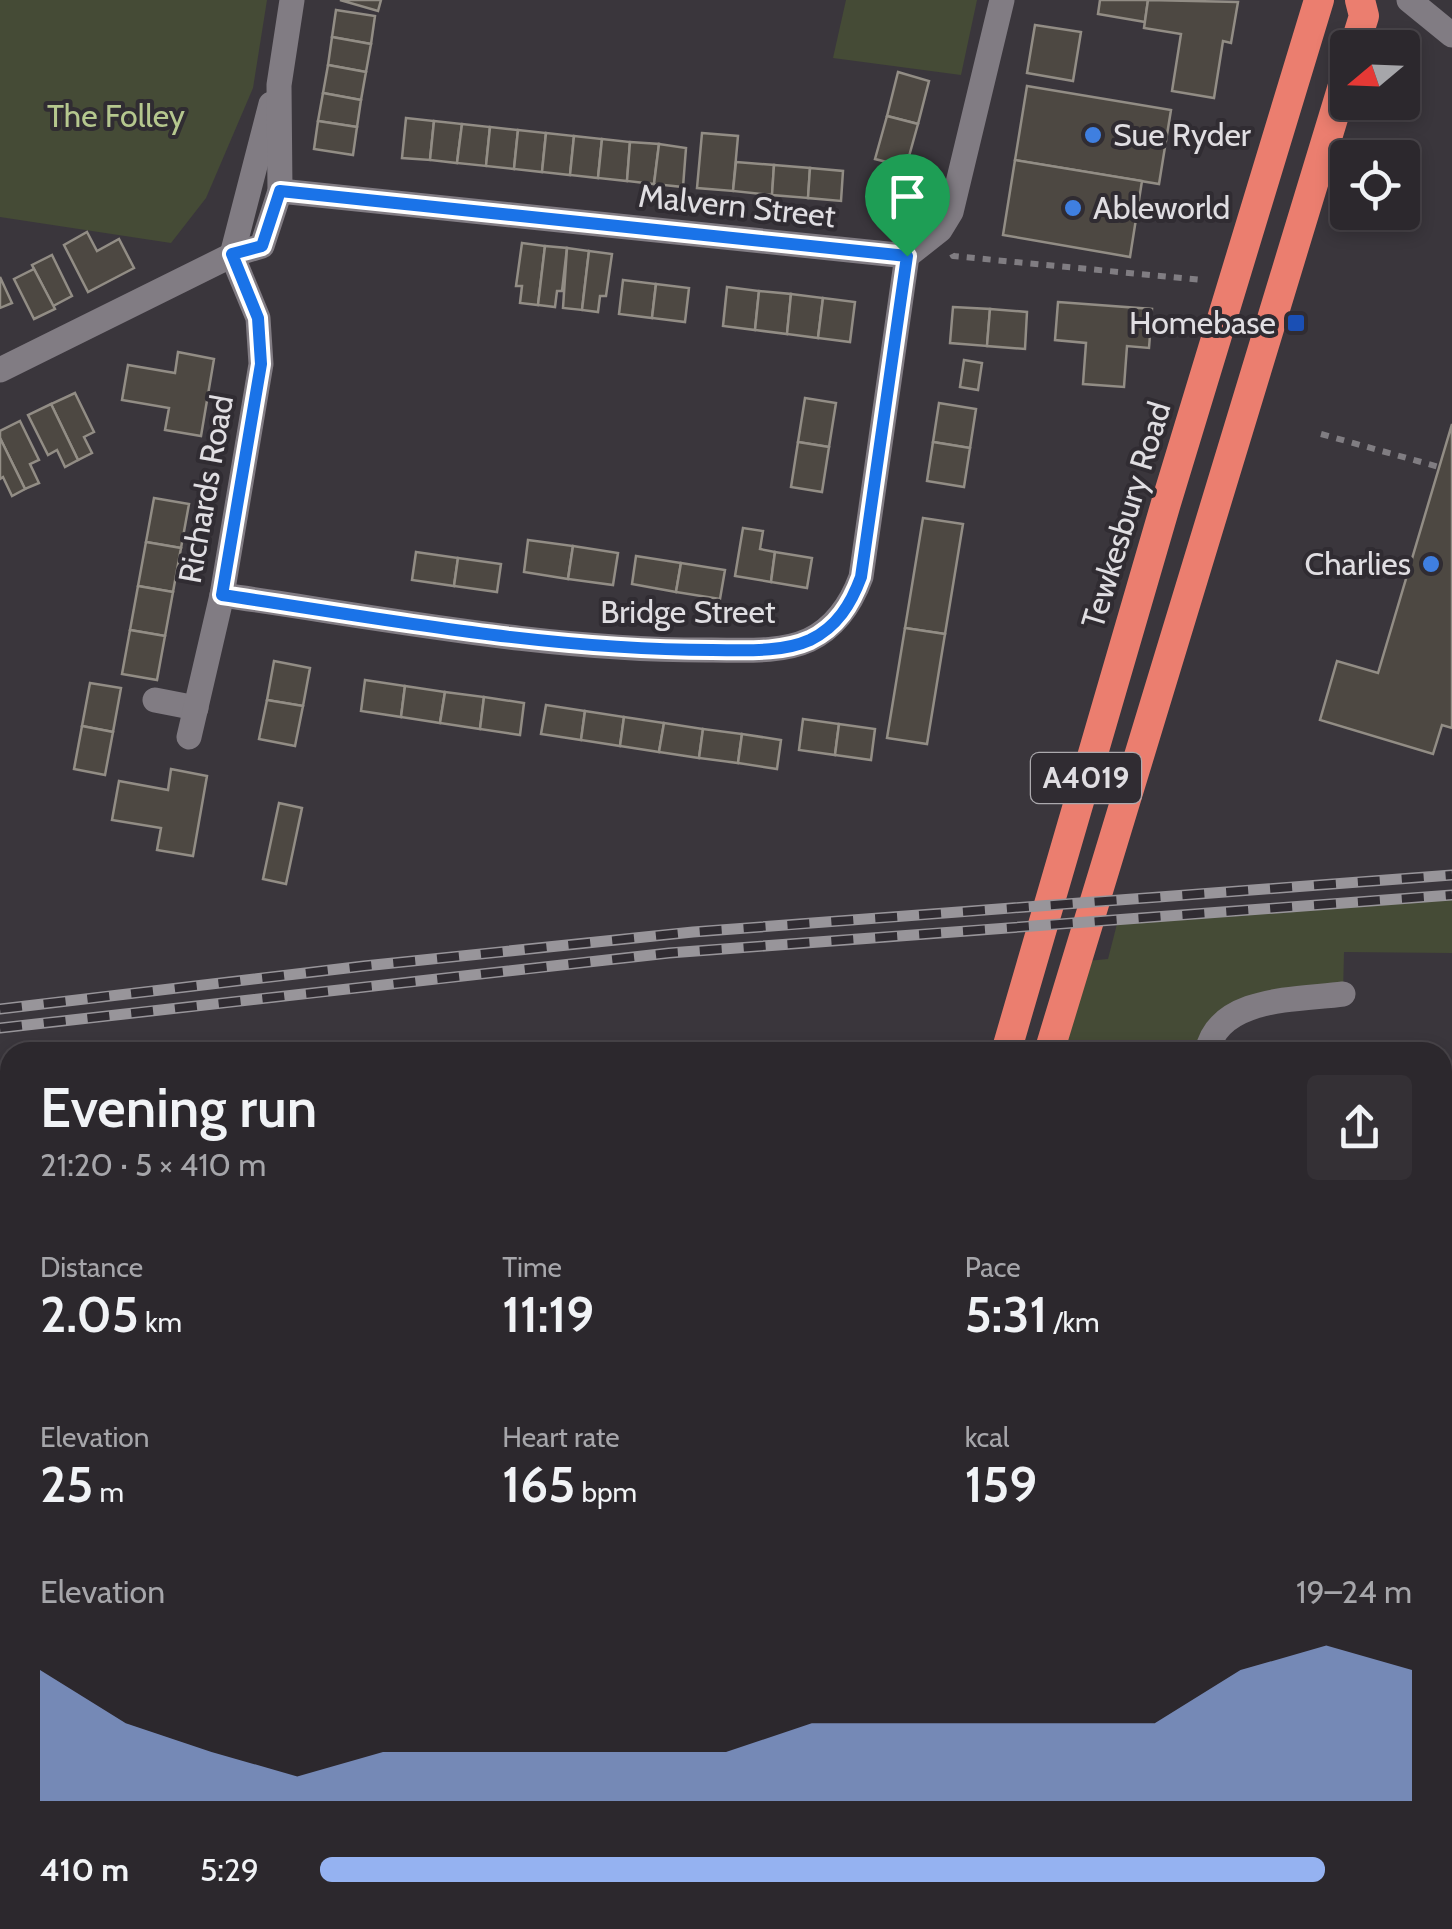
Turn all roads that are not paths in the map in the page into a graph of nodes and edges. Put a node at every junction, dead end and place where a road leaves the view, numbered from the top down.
1 (292, 0) edge
2 (1002, 0) edge
3 (1319, 0) edge
4 (1360, 0) edge
5 (1410, 0) edge
6 (1360, 30) edge
7 (1452, 35) edge
8 (279, 85) junction
9 (1333, 120) edge
10 (280, 191) junction
11 (232, 254) junction
12 (907, 256) junction
13 (0, 370) edge
14 (222, 595) junction
15 (155, 700) dead end
16 (196, 708) junction
17 (188, 737) dead end
18 (1343, 994) dead end
19 (1009, 1042) edge
20 (1052, 1042) edge
21 (1211, 1042) edge

1 - 8 street
2 - 12 street
3 - 19 highway, Tewkesbury Road / A4019
4 - 6 highway
5 - 7 street
8 - 10 street
8 - 11 street
9 - 20 highway, A4019
10 - 11 street
10 - 12 street, Malvern Street
11 - 13 street
11 - 14 street, Richards Road
12 - 14 street, Bridge Street
14 - 16 street, Richards Road
15 - 16 street
16 - 17 street, Richards Road
18 - 21 street

